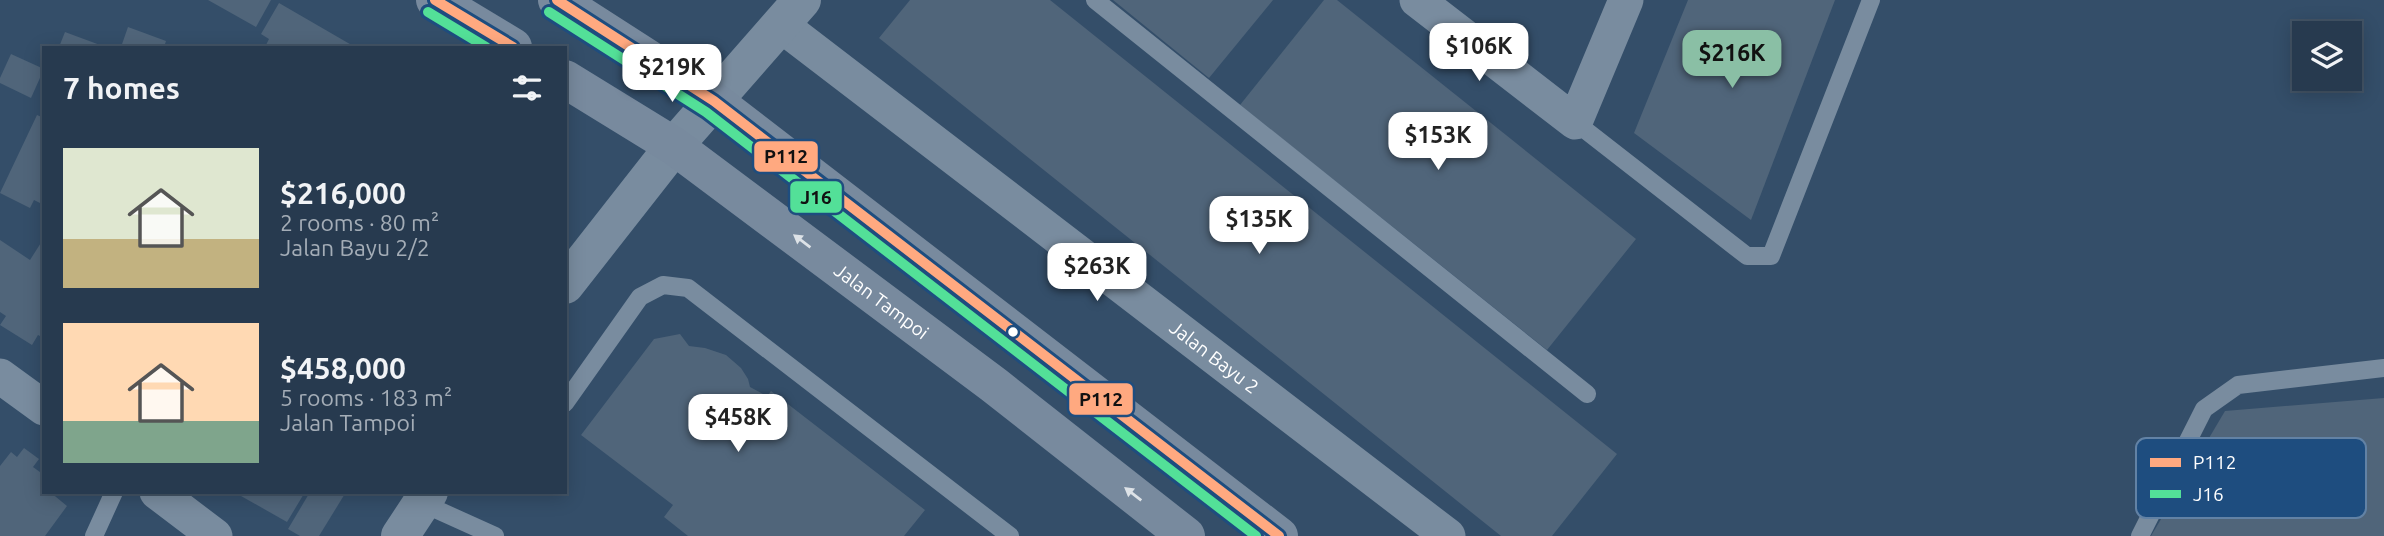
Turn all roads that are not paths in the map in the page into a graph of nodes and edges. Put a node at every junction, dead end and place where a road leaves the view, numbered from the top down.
1 (435, 0) edge
2 (557, 0) edge
3 (1095, 0) edge
4 (1417, 0) edge
5 (1626, 0) edge
6 (1871, 0) edge
7 (791, 13) edge
8 (511, 46) edge
9 (567, 80) edge
10 (714, 101) junction
11 (1575, 122) junction
12 (674, 146) junction
13 (567, 282) edge
14 (2384, 368) edge
15 (0, 376) edge
16 (1587, 394) dead end
17 (567, 400) edge
18 (42, 407) edge
19 (2189, 438) edge
20 (113, 494) edge
21 (160, 494) edge
22 (426, 498) edge
23 (2149, 518) edge
24 (94, 536) edge
25 (215, 536) edge
26 (400, 536) edge
27 (495, 536) edge
28 (1010, 536) edge
29 (1186, 536) edge
30 (1279, 536) edge
31 (1448, 536) edge
32 (2140, 536) edge

1 - 8 main road
2 - 10 main road
3 - 16 lane
4 - 11 street
5 - 11 street
6 - 11 lane
7 - 10 street
7 - 31 street, Jalan Bayu 2
9 - 12 main road, Jalan Tampoi
10 - 12 street
10 - 30 main road
12 - 13 street
29 -> 12 main road, Jalan Tampoi
14 - 19 lane
15 - 18 street
17 - 28 lane
20 - 24 lane
21 - 25 street
22 - 26 street
22 - 27 lane
23 - 32 lane

